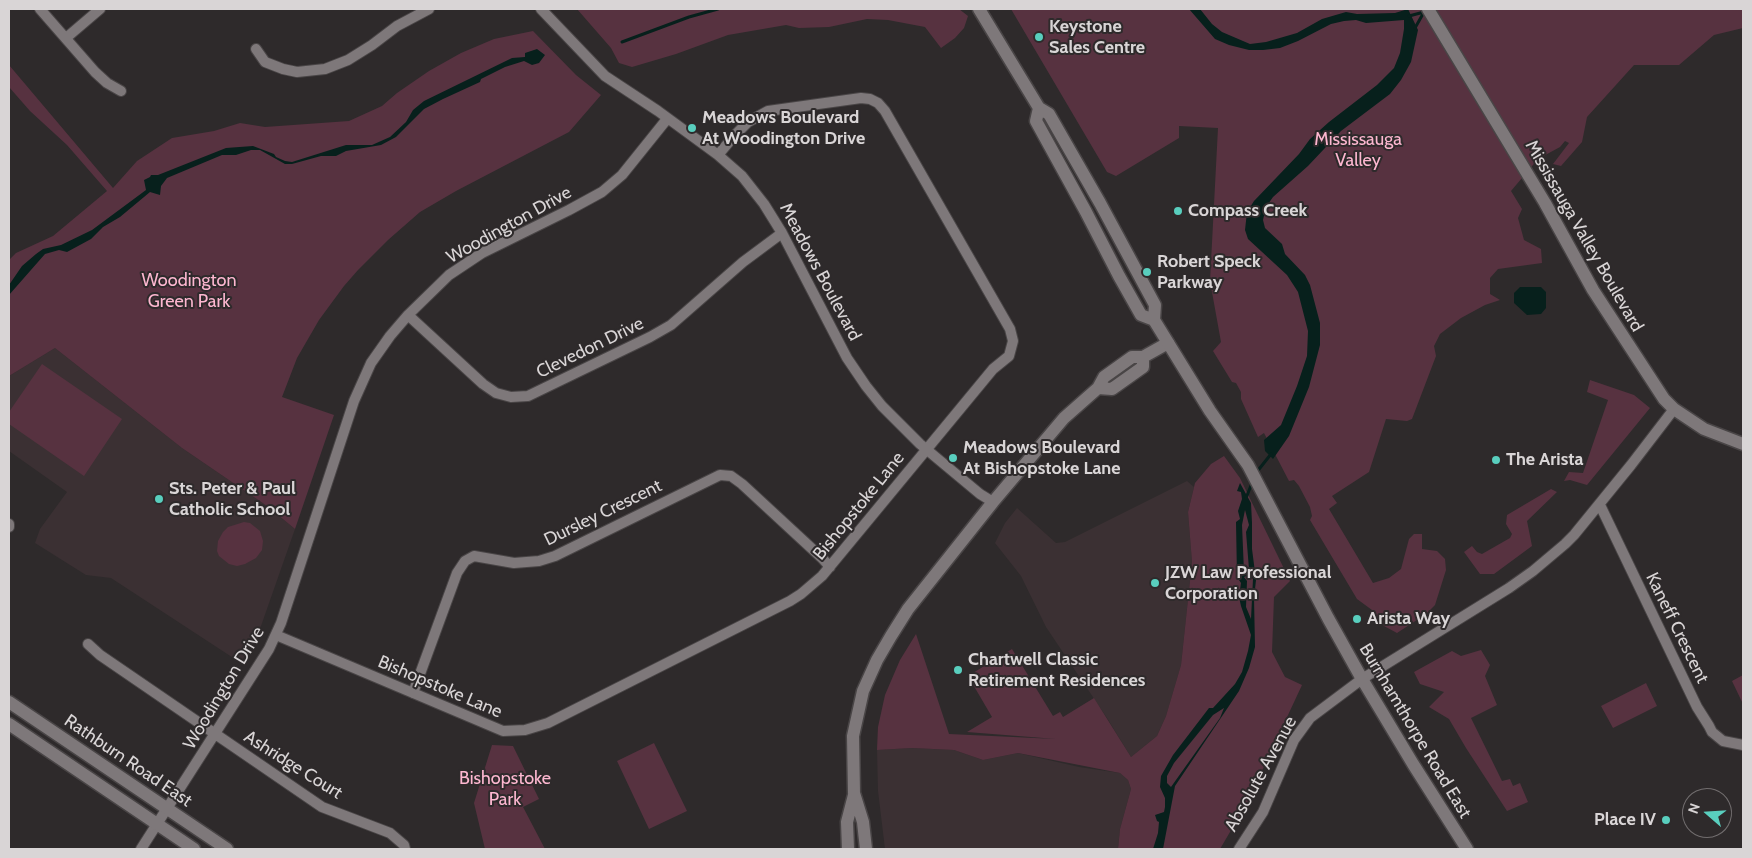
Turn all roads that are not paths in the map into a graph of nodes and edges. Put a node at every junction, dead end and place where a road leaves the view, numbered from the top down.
1 (40, 9) edge
2 (100, 9) edge
3 (426, 9) edge
4 (541, 9) edge
5 (979, 9) edge
6 (1428, 9) edge
7 (66, 38) junction
8 (256, 49) dead end
9 (121, 91) dead end
10 (668, 119) junction
11 (718, 155) junction
12 (782, 233) junction
13 (408, 315) junction
14 (1168, 343) junction
15 (1674, 409) junction
16 (1743, 444) edge
17 (926, 449) junction
18 (993, 502) junction
19 (1600, 505) junction
20 (830, 566) junction
21 (276, 635) junction
22 (88, 644) dead end
23 (1362, 679) junction
24 (413, 693) junction
25 (9, 702) edge
26 (9, 724) edge
27 (215, 734) junction
28 (1743, 745) edge
29 (854, 793) junction
30 (168, 809) junction
31 (158, 825) junction
32 (141, 849) edge
33 (194, 849) edge
34 (227, 849) edge
35 (405, 849) edge
36 (848, 849) edge
37 (866, 849) edge
38 (1239, 849) edge
39 (1467, 849) edge

1 - 7 street
2 - 7 street
3 - 8 street
4 - 10 street, Meadows Boulevard
5 - 14 street, Burnhamthorpe Road East
6 - 15 street, Mississauga Valley Boulevard
7 - 9 street
10 - 11 street, Meadows Boulevard
10 - 13 street, Woodington Drive
11 - 12 street, Meadows Boulevard
11 - 17 street, Bishopstoke Lane
12 - 13 street, Clevedon Drive
12 - 17 street, Meadows Boulevard
13 - 21 street, Woodington Drive
14 - 18 street
14 - 23 street, Burnhamthorpe Road East
15 - 16 street, Mississauga Valley Boulevard
15 - 19 street
17 - 18 street, Meadows Boulevard
17 - 20 street, Bishopstoke Lane
18 - 29 street
19 - 23 street
19 - 28 street, Kaneff Crescent
20 - 24 street, Bishopstoke Lane
20 - 24 street, Dursley Crescent
21 - 24 street, Bishopstoke Lane
21 - 27 street, Woodington Drive
22 - 27 street, Ashridge Court
23 - 38 street, Absolute Avenue
23 - 39 street, Burnhamthorpe Road East
25 - 30 street, Rathburn Road East
26 - 31 street, Rathburn Road East
27 - 30 street, Woodington Drive
27 - 35 street, Ashridge Court
29 - 36 street
29 - 37 street
30 - 31 street, Woodington Drive
30 - 34 street, Rathburn Road East
31 - 32 street, Woodington Drive
31 - 33 street, Rathburn Road East

